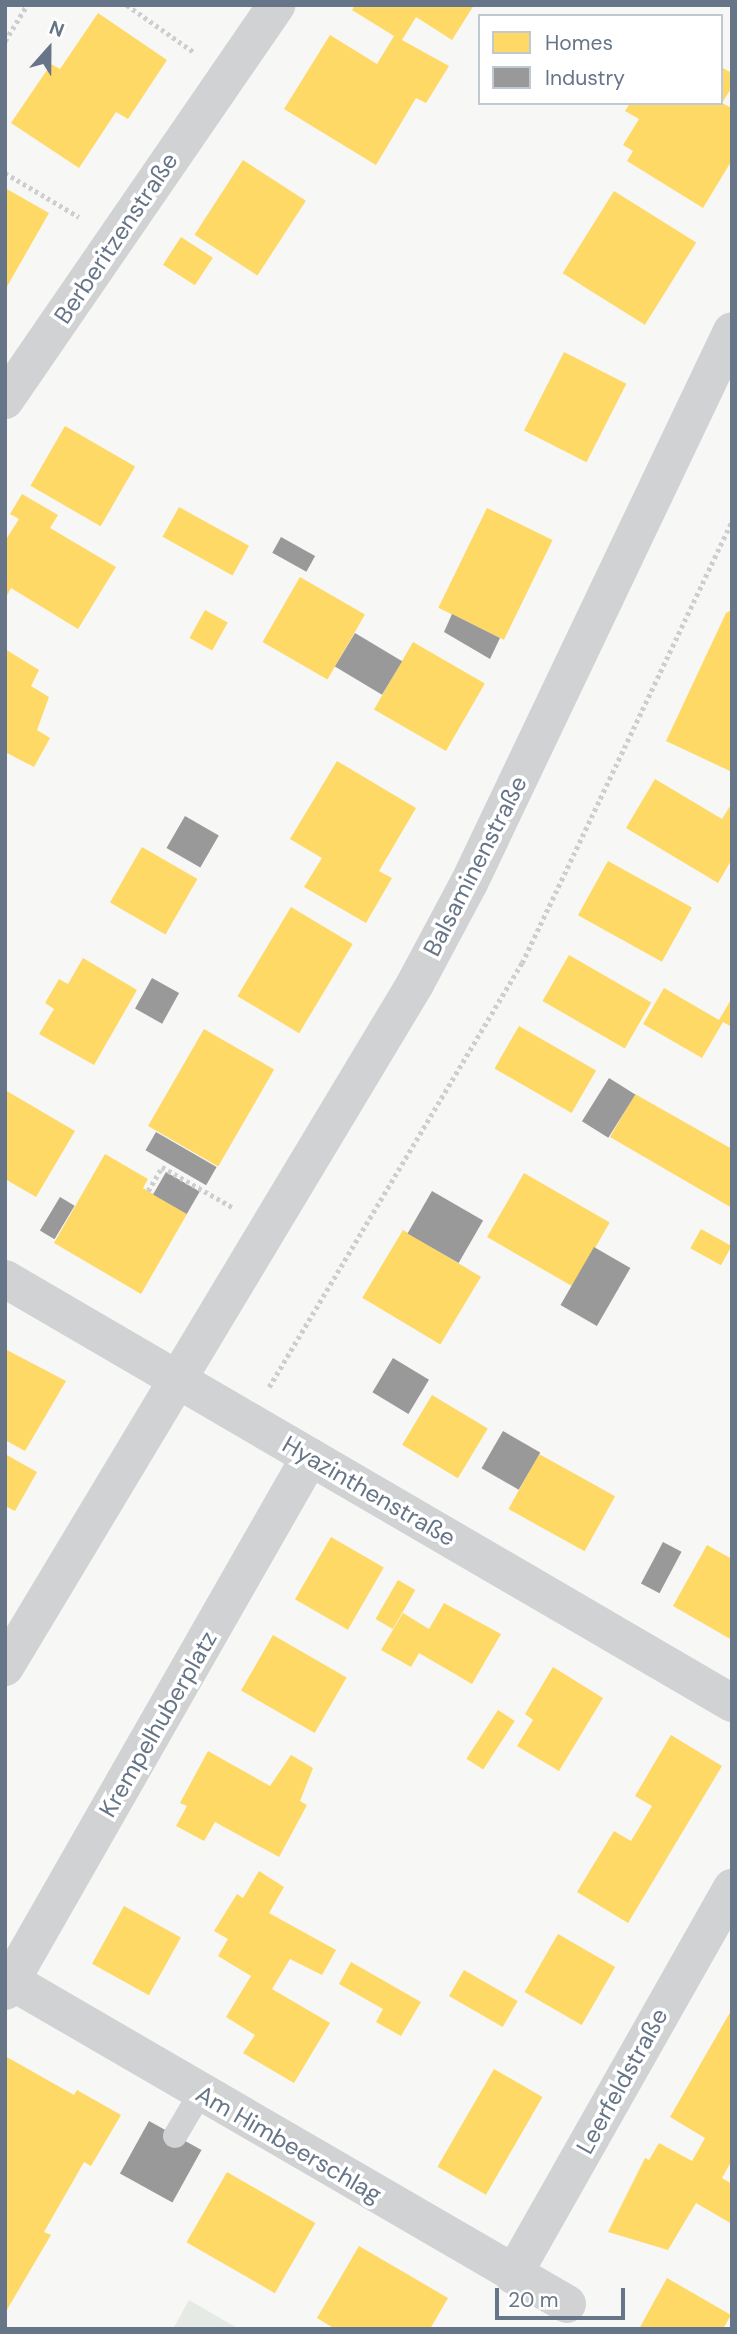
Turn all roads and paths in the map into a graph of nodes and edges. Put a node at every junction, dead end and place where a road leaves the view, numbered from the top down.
1 (27, 5) edge
2 (127, 5) edge
3 (276, 5) edge
4 (5, 41) edge
5 (228, 76) junction
6 (5, 173) edge
7 (115, 240) junction
8 (732, 331) edge
9 (5, 400) edge
10 (732, 520) edge
11 (148, 1191) dead end
12 (268, 1227) junction
13 (5, 1279) edge
14 (176, 1378) junction
15 (248, 1421) junction
16 (310, 1457) junction
17 (5, 1667) edge
18 (732, 1703) edge
19 (732, 1888) edge
20 (8, 1986) edge
21 (201, 2092) junction
22 (175, 2136) dead end
23 (513, 2275) junction
24 (567, 2304) dead end

1 - 4 path
2 - 5 path
3 - 5 street, Berberitzenstraße
5 - 7 street, Berberitzenstraße
6 - 7 path
7 - 9 street, Berberitzenstraße
8 - 12 street, Balsaminenstraße
10 - 15 path
11 - 12 path
12 - 14 street, Balsaminenstraße
13 - 14 street, Hyazinthenstraße
14 - 15 street, Hyazinthenstraße
14 - 17 street
15 - 16 street, Hyazinthenstraße
16 - 18 street, Hyazinthenstraße
16 - 20 street, Krempelhuberplatz
19 - 23 street, Leerfeldstraße
20 - 21 street, Am Himbeerschlag
21 - 22 lane
21 - 23 street, Am Himbeerschlag
23 - 24 street, Am Himbeerschlag

